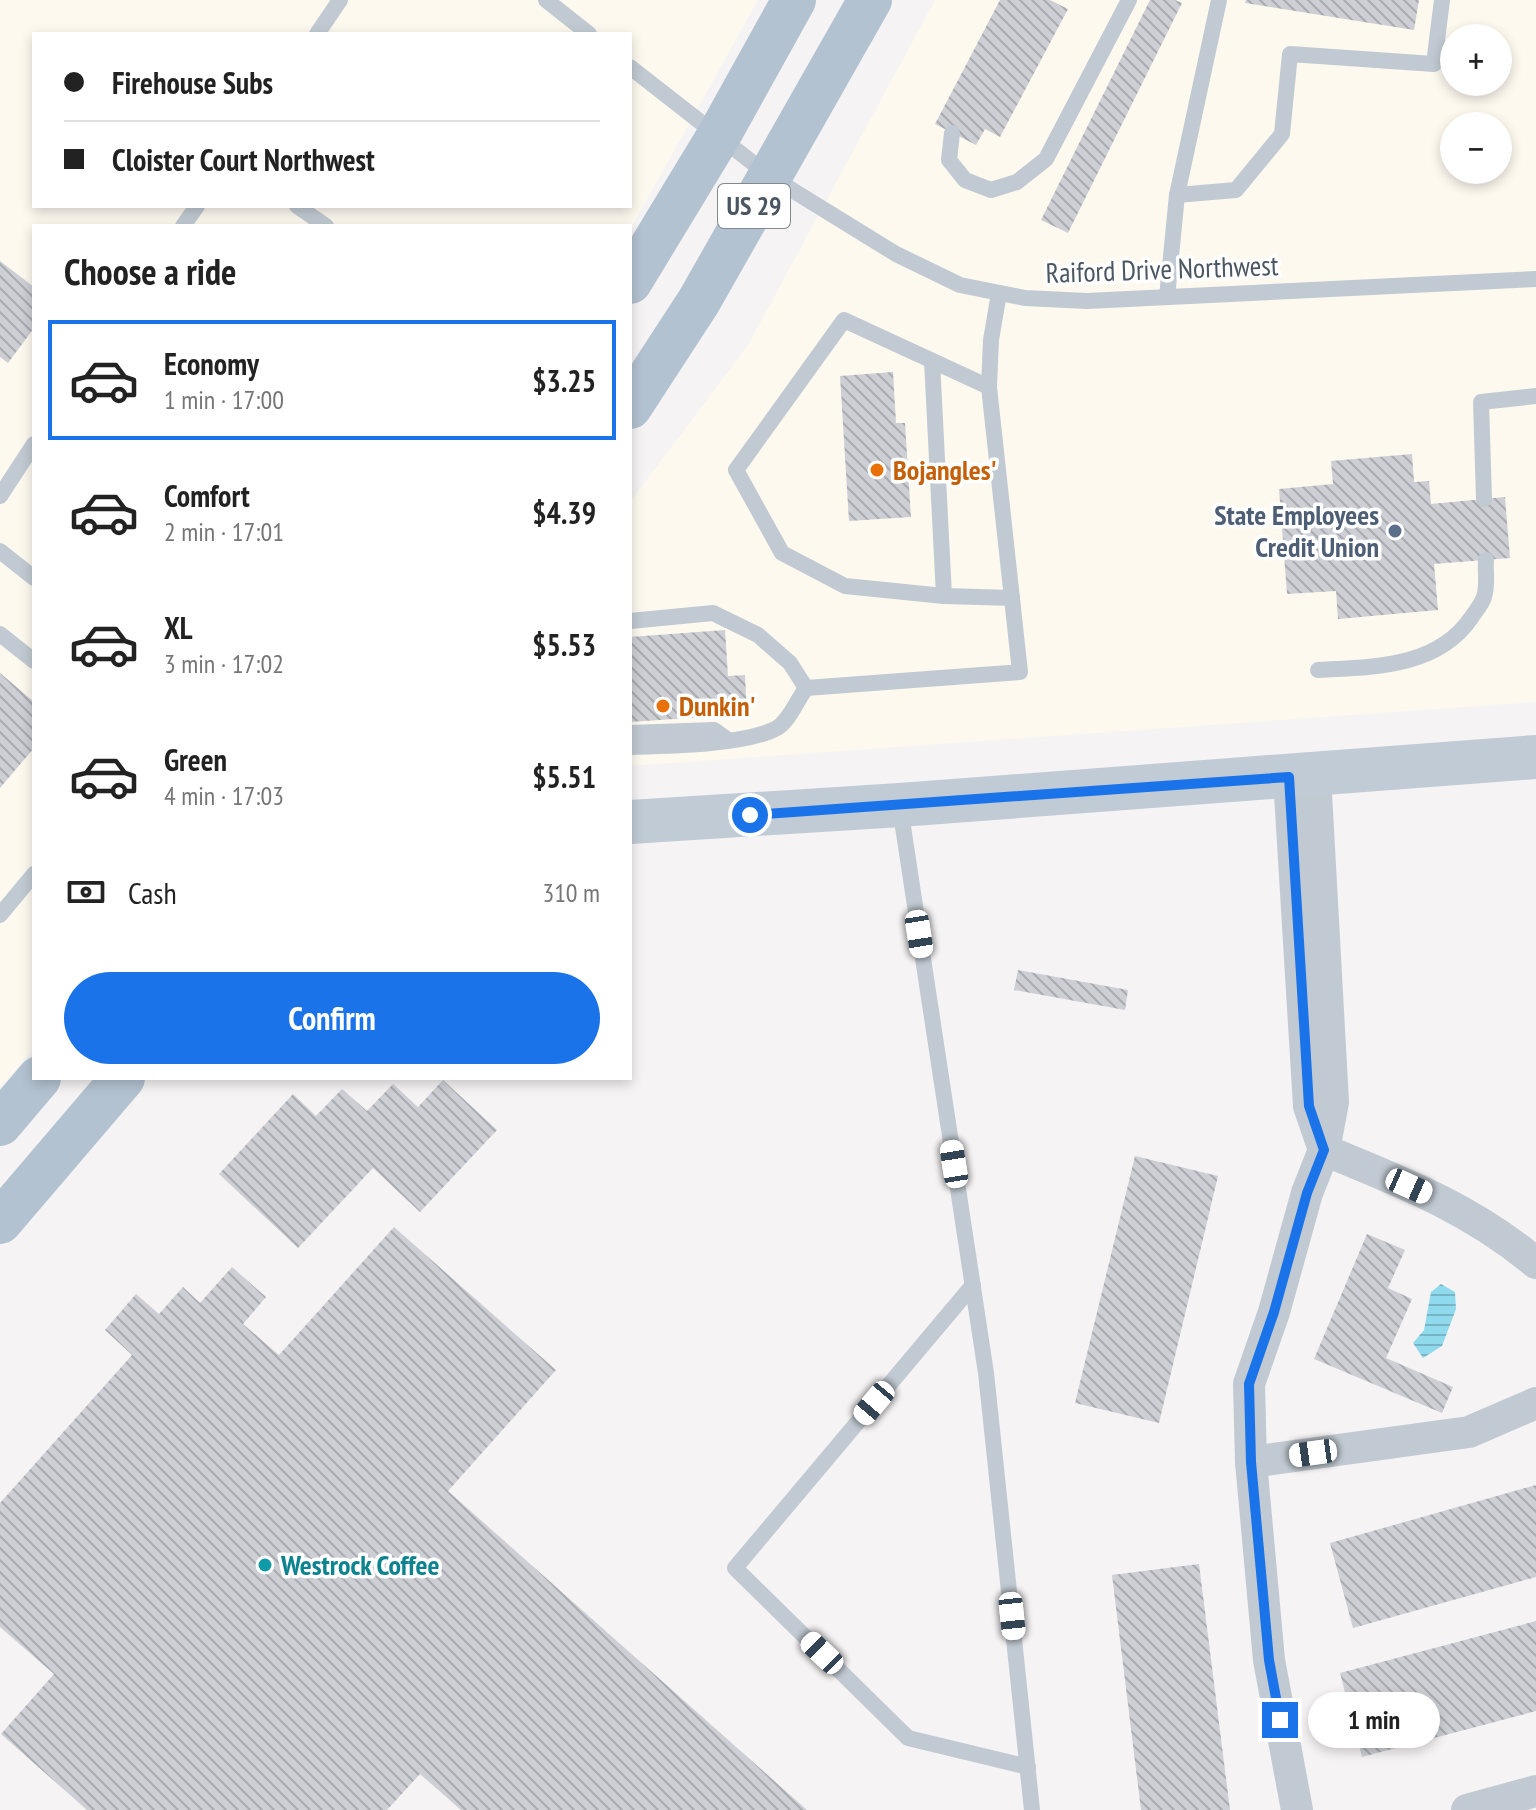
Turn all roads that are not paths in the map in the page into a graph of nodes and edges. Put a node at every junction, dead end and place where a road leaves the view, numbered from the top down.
1 (340, 0) edge
2 (546, 0) edge
3 (794, 0) edge
4 (870, 0) edge
5 (1129, 0) edge
6 (1219, 0) edge
7 (1442, 0) edge
8 (318, 32) edge
9 (586, 32) edge
10 (632, 69) edge
11 (952, 133) dead end
12 (718, 137) junction
13 (771, 177) junction
14 (1177, 195) junction
15 (300, 208) edge
16 (323, 224) edge
17 (632, 279) edge
18 (1536, 279) edge
19 (999, 293) junction
20 (1167, 297) junction
21 (932, 361) junction
22 (989, 387) junction
23 (1536, 396) edge
24 (632, 404) edge
25 (32, 447) edge
26 (0, 496) edge
27 (1484, 499) dead end
28 (0, 551) edge
29 (1486, 560) dead end
30 (32, 576) edge
31 (944, 596) junction
32 (1012, 598) junction
33 (632, 624) edge
34 (0, 634) edge
35 (32, 659) edge
36 (1318, 670) dead end
37 (806, 688) junction
38 (632, 733) edge
39 (728, 740) junction
40 (632, 747) edge
41 (1536, 757) edge
42 (1302, 776) junction
43 (900, 805) junction
44 (632, 822) edge
45 (32, 876) edge
46 (0, 915) edge
47 (37, 1080) edge
48 (121, 1080) edge
49 (3, 1113) edge
50 (1324, 1150) junction
51 (0, 1222) edge
52 (1536, 1263) edge
53 (973, 1285) junction
54 (1536, 1403) edge
55 (1251, 1462) junction
56 (1028, 1767) junction
57 (1536, 1791) edge
58 (1032, 1810) edge
59 (1297, 1810) edge
60 (1467, 1810) edge

1 - 8 lane
2 - 9 lane
3 - 12 main road, US 29
4 - 13 main road, US 29
5 - 11 lane
6 - 14 lane
7 - 14 lane
10 - 12 lane, Raiford Drive Northwest
12 - 13 lane, Raiford Drive Northwest
12 - 17 main road, US 29
13 - 19 lane, Raiford Drive Northwest
13 - 24 main road, US 29
14 - 20 lane
15 - 16 lane
18 - 20 lane, Raiford Drive Northwest
19 - 20 lane, Raiford Drive Northwest
19 - 22 lane
21 - 22 lane
21 - 31 lane
21 - 31 lane
22 - 32 lane
23 - 27 lane
25 - 26 lane
28 - 30 lane
29 - 36 lane
31 - 32 lane
32 - 37 lane
33 - 37 lane
34 - 35 lane
37 - 39 lane
38 - 39 lane
39 - 40 lane
41 - 42 main road
42 - 43 main road
42 - 50 street
43 - 44 main road
43 - 53 lane
45 - 46 lane
47 - 49 main road
48 - 51 main road
50 - 52 street
50 - 55 street
53 - 56 lane
53 - 56 lane
54 - 55 street
55 - 59 street
56 - 58 lane
57 - 60 street

